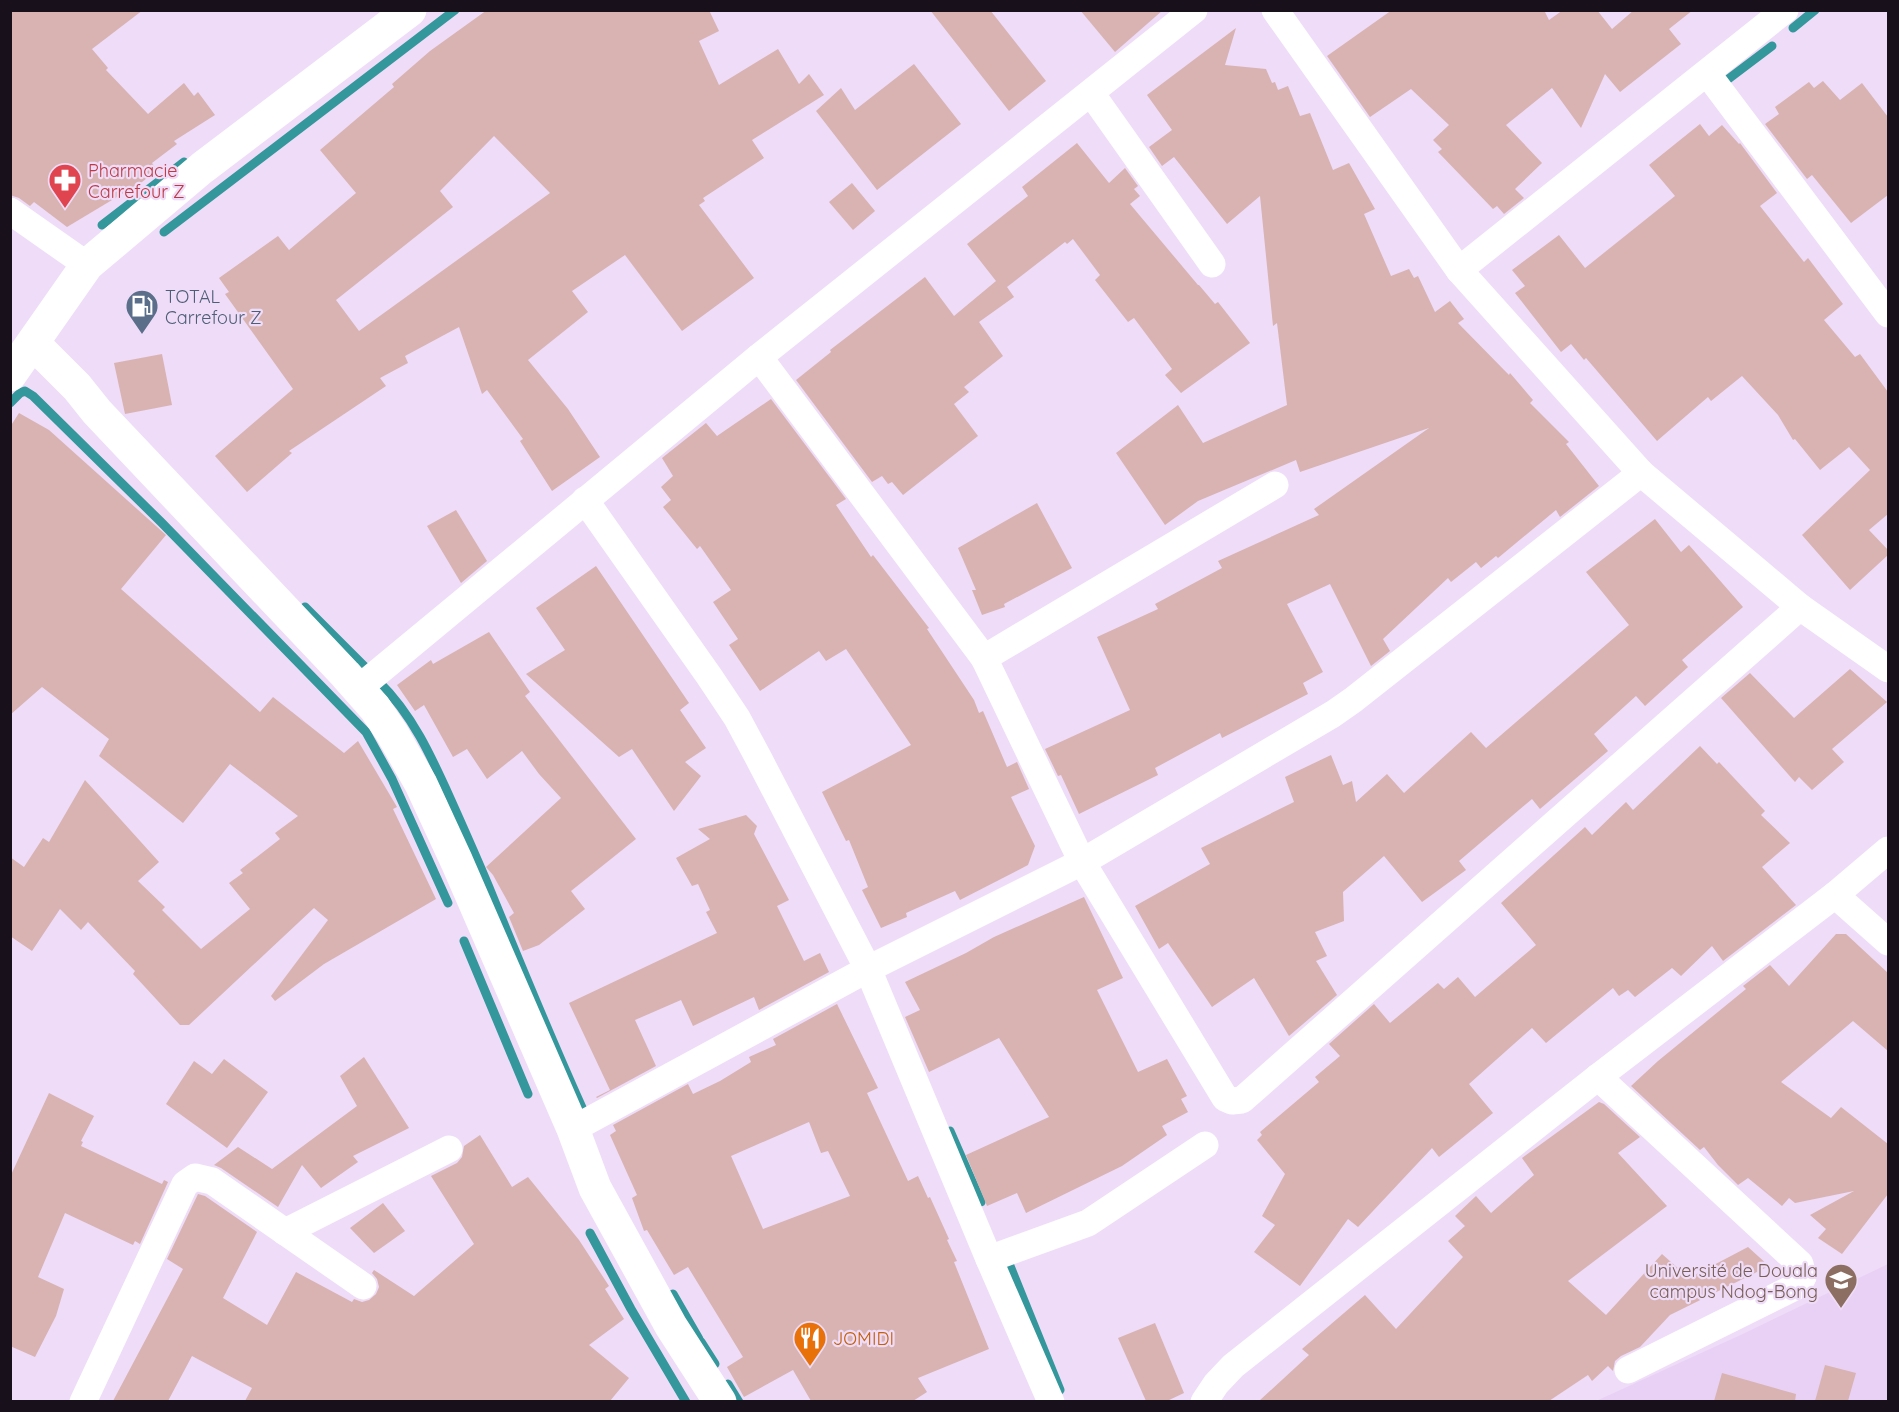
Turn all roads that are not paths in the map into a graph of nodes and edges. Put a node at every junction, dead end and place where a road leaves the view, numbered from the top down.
1 (410, 10) edge
2 (1194, 10) edge
3 (1785, 10) edge
4 (1278, 11) edge
5 (1707, 73) junction
6 (1091, 93) junction
7 (10, 212) edge
8 (1212, 264) dead end
9 (87, 265) junction
10 (1459, 270) junction
11 (1888, 314) edge
12 (34, 344) junction
13 (759, 357) junction
14 (10, 375) edge
15 (1641, 473) junction
16 (1275, 485) dead end
17 (585, 500) junction
18 (1800, 607) junction
19 (984, 658) junction
20 (1888, 669) edge
21 (359, 688) junction
22 (1888, 850) edge
23 (1082, 862) junction
24 (1835, 895) junction
25 (1888, 942) edge
26 (867, 969) junction
27 (1598, 1077) junction
28 (573, 1130) junction
29 (1205, 1145) dead end
30 (449, 1149) dead end
31 (285, 1232) junction
32 (989, 1259) junction
33 (363, 1286) dead end
34 (1628, 1370) dead end
35 (83, 1401) edge
36 (720, 1401) edge
37 (1051, 1401) edge
38 (1204, 1401) edge

1 - 9 main road
2 - 6 street
3 - 5 street
4 - 10 street
5 - 10 street
5 - 11 street
6 - 8 street
6 - 13 street
7 - 9 street
9 - 12 main road
10 - 15 street
12 - 14 main road
12 - 21 main road
13 - 17 street
13 - 19 street
15 - 18 street
15 - 23 street
16 - 19 street
17 - 21 street
17 - 26 street
18 - 20 street
18 - 23 street
19 - 23 street
21 - 28 main road
22 - 24 street
23 - 26 street
24 - 25 street
24 - 27 street
26 - 28 street
26 - 32 street
27 - 34 street
27 - 38 street
28 - 36 main road
29 - 32 street
30 - 31 street
31 - 33 street
31 - 35 street
32 - 37 street

